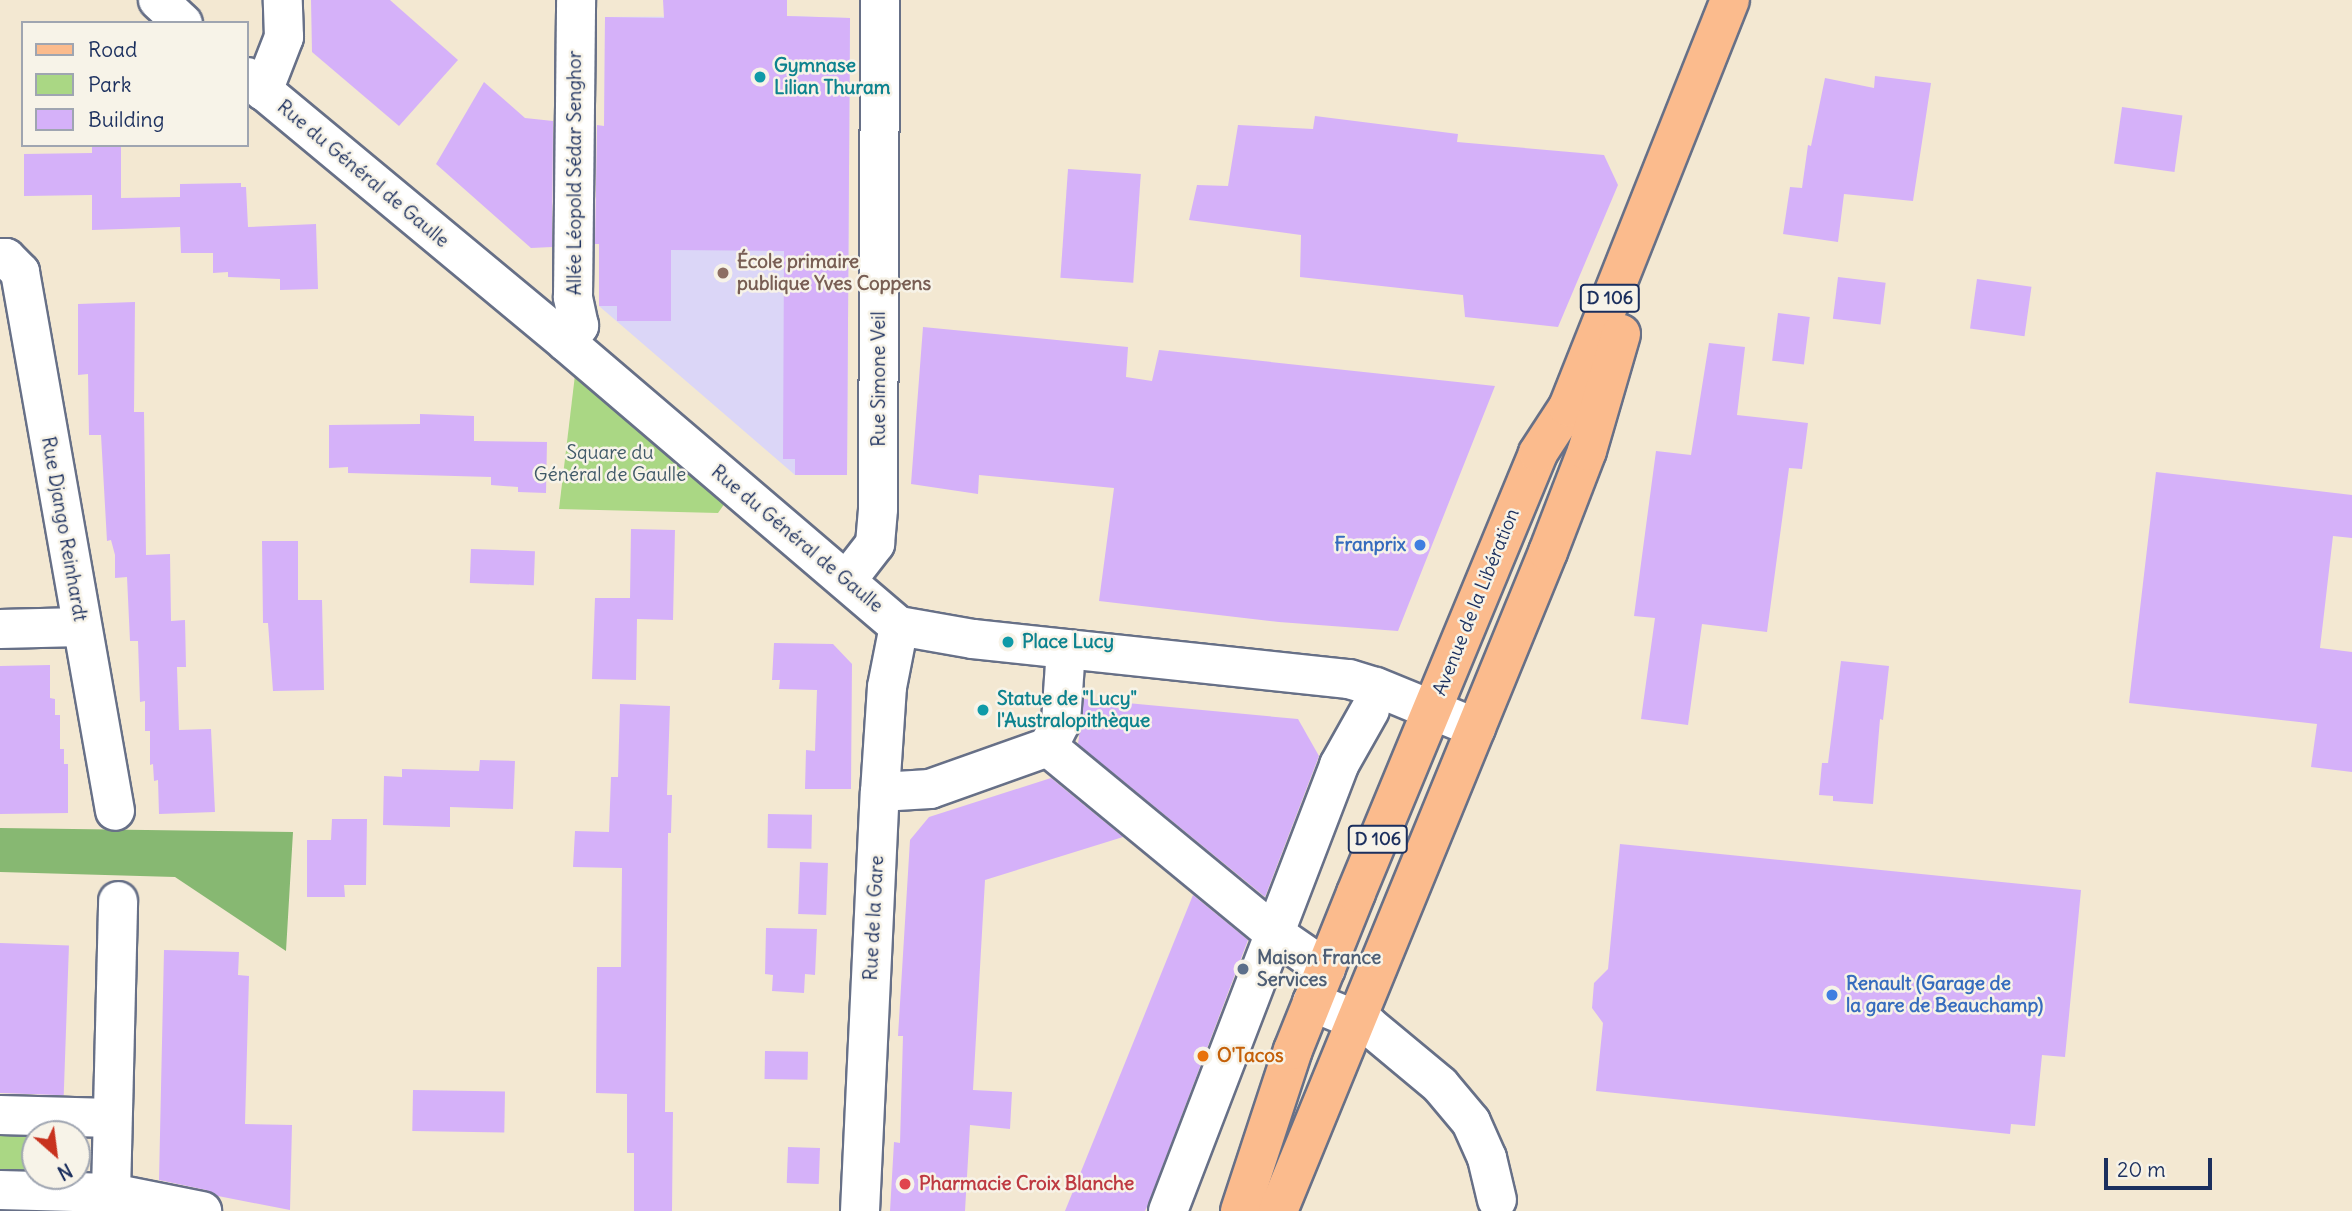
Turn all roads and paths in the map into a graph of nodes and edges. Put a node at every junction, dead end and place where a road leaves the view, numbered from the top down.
1 (158, 0) edge
2 (284, 0) edge
3 (576, 0) edge
4 (880, 0) edge
5 (1730, 0) edge
6 (1753, 0) edge
7 (181, 21) edge
8 (255, 84) edge
9 (0, 258) edge
10 (566, 342) junction
11 (847, 580) junction
12 (899, 625) junction
13 (81, 627) junction
14 (0, 629) edge
15 (1066, 649) junction
16 (1370, 710) dead end
17 (1432, 710) junction
18 (1476, 728) junction
19 (1048, 747) junction
20 (880, 792) junction
21 (115, 811) dead end
22 (118, 901) dead end
23 (1274, 933) junction
24 (1319, 986) junction
25 (1356, 1020) junction
26 (0, 1115) edge
27 (112, 1118) junction
28 (0, 1190) edge
29 (111, 1193) junction
30 (1497, 1200) dead end
31 (202, 1211) edge
32 (860, 1211) edge
33 (1168, 1211) edge
34 (1240, 1211) edge
35 (1278, 1211) edge

1 - 7 street
2 - 8 street
3 - 10 street, Allée Léopold Sédar Senghor
4 - 11 street, Rue Simone Veil
5 - 17 main road, Avenue de la Libération / D 106
6 - 18 main road, D 106
8 - 10 street, Rue du Général de Gaulle
9 - 13 street, Rue Django Reinhardt
10 - 11 street, Rue du Général de Gaulle
11 - 12 street, Rue du Général de Gaulle
12 - 15 street, Rue du Général de Gaulle
12 - 20 street, Rue de la Gare
13 - 14 street
13 - 21 street, Rue Django Reinhardt
15 - 17 street, Rue du Général de Gaulle
15 - 19 street
16 - 23 street
17 - 18 street, Rue du Général de Gaulle
17 - 24 main road, Avenue de la Libération / D 106
18 - 25 main road, D 106
19 - 20 street
19 - 23 street
20 - 32 street, Rue de la Gare
22 - 27 street
23 - 24 street
23 - 33 street
24 - 25 street
24 - 34 main road, Avenue de la Libération / D 106
25 - 30 street
25 - 35 main road, D 106
26 - 27 street
27 - 29 street
28 - 29 street
29 - 31 street

